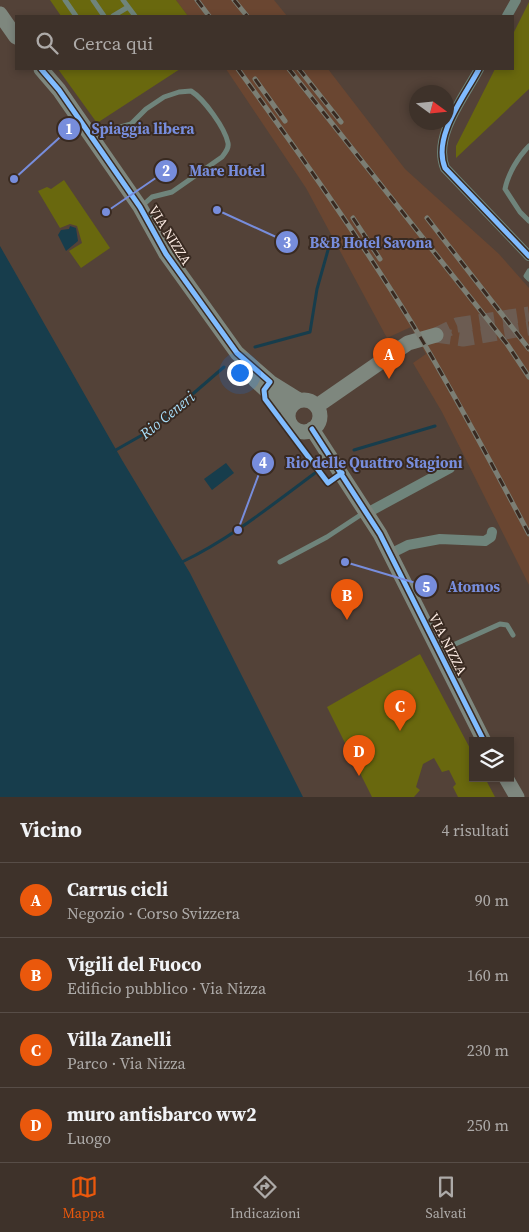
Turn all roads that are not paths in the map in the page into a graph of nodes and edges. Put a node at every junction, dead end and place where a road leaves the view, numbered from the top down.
1 (64, 0) edge
2 (93, 0) edge
3 (123, 0) edge
4 (516, 0) edge
5 (128, 7) junction
6 (0, 14) edge
7 (75, 15) edge
8 (103, 15) edge
9 (115, 15) edge
10 (134, 15) edge
11 (508, 15) edge
12 (15, 36) edge
13 (41, 70) edge
14 (478, 70) edge
15 (90, 136) junction
16 (529, 146) edge
17 (140, 207) junction
18 (529, 222) edge
19 (529, 256) edge
20 (529, 272) edge
21 (529, 279) edge
22 (436, 335) dead end
23 (294, 405) junction
24 (317, 406) junction
25 (312, 430) junction
26 (450, 468) dead end
27 (366, 513) junction
28 (492, 532) dead end
29 (390, 554) junction
30 (280, 562) dead end
31 (513, 635) dead end
32 (439, 651) junction
33 (482, 737) edge
34 (508, 782) edge
35 (517, 797) edge

1 - 7 lane
2 - 8 lane
3 - 5 lane
4 - 11 street
5 - 9 lane
5 - 10 lane
6 - 12 main road
13 - 15 main road, VIA NIZZA
14 - 19 street
15 - 17 main road, VIA NIZZA
15 - 17 lane
16 - 18 lane
17 - 23 main road, VIA NIZZA
20 - 21 lane
22 - 24 main road
23 - 24 main road
23 - 25 main road
24 - 25 main road
25 - 27 main road, VIA NIZZA
26 - 27 street
27 - 29 main road, VIA NIZZA
27 - 30 lane
28 - 29 street
29 - 32 main road, VIA NIZZA
31 - 32 lane
32 - 33 main road, VIA NIZZA
34 - 35 main road

